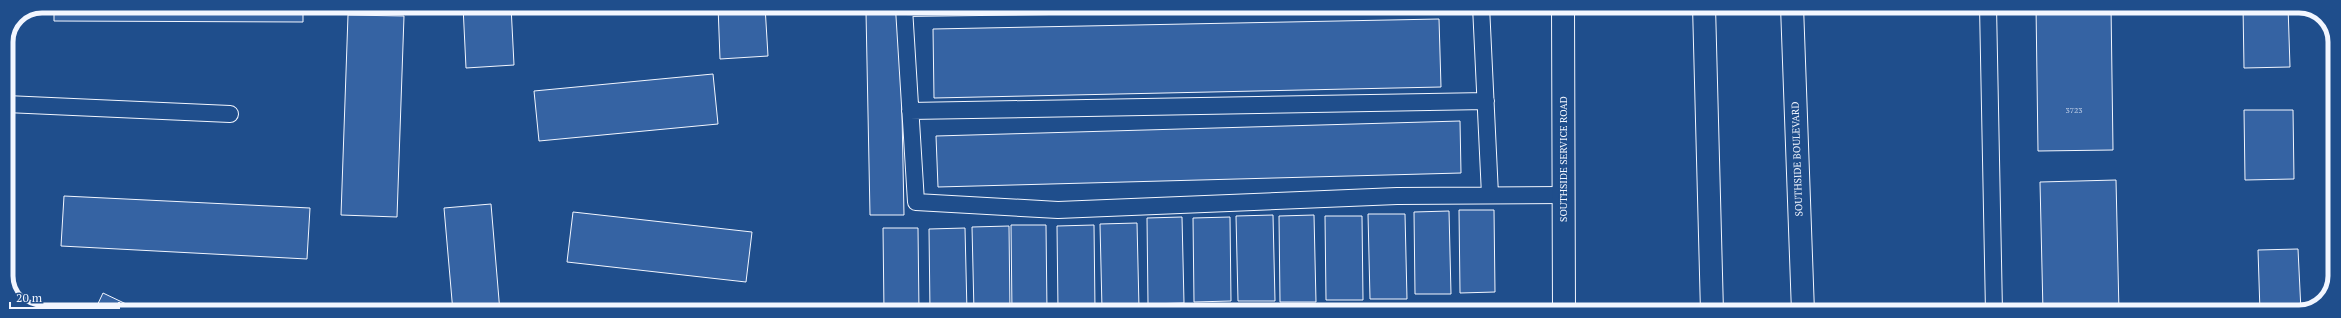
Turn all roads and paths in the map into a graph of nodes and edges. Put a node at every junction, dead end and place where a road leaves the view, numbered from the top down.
1 (904, 13) edge
2 (1481, 13) edge
3 (1563, 13) edge
4 (1704, 13) edge
5 (1792, 13) edge
6 (1988, 13) edge
7 (1486, 101) junction
8 (13, 104) edge
9 (910, 111) junction
10 (230, 114) dead end
11 (1490, 195) junction
12 (1564, 195) junction
13 (1564, 305) edge
14 (1712, 305) edge
15 (1803, 305) edge
16 (1994, 305) edge

1 - 9 lane
2 - 7 lane
3 - 12 main road, SOUTHSIDE SERVICE ROAD
4 - 14 main road
5 - 15 main road, SOUTHSIDE BOULEVARD
6 - 16 lane
7 - 9 lane
7 - 11 lane
8 - 10 lane
9 - 11 lane
11 - 12 lane
12 - 13 main road, SOUTHSIDE SERVICE ROAD

